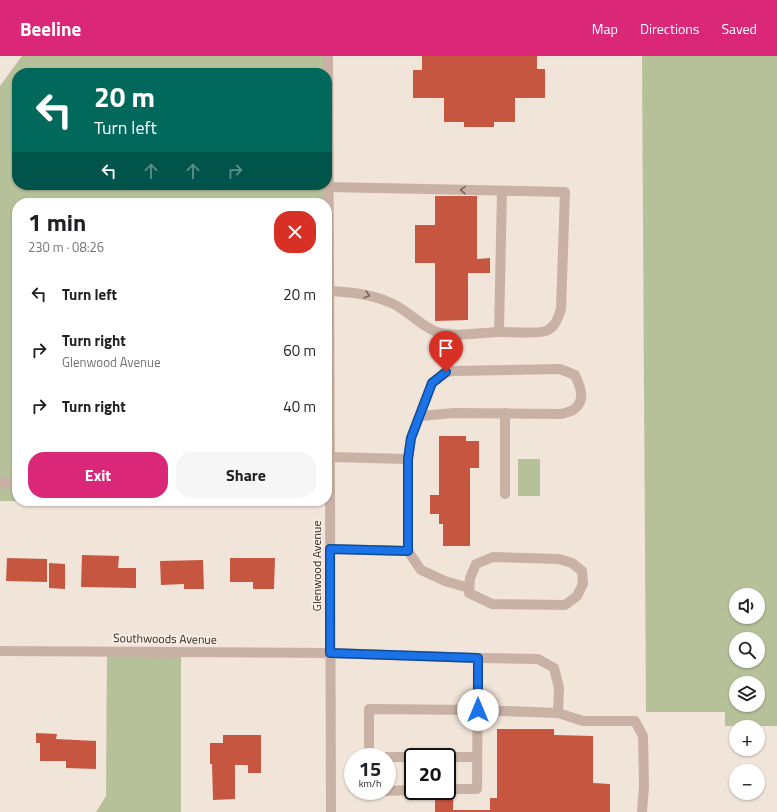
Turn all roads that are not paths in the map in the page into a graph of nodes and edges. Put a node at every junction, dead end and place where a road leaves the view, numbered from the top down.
1 (328, 56) edge
2 (328, 68) edge
3 (332, 187) edge
4 (502, 190) junction
5 (332, 291) edge
6 (499, 332) junction
7 (505, 413) junction
8 (420, 416) junction
9 (332, 457) edge
10 (408, 459) junction
11 (0, 483) edge
12 (12, 483) edge
13 (505, 494) dead end
14 (329, 506) edge
15 (330, 549) junction
16 (408, 551) junction
17 (469, 588) junction
18 (0, 651) edge
19 (330, 653) junction
20 (478, 658) junction
21 (478, 710) junction
22 (558, 713) junction
23 (369, 748) edge
24 (396, 757) edge
25 (478, 757) junction
26 (456, 790) edge
27 (331, 812) edge
28 (642, 812) edge

1 - 2 street, Glenwood Avenue
4 -> 3 street
4 - 6 street
4 - 6 street
5 -> 6 street
7 - 8 street
7 - 8 street
7 - 13 street
8 - 10 street
9 - 10 street
10 - 16 street
11 - 12 street
14 - 15 street, Glenwood Avenue
15 - 16 street
15 - 19 street, Glenwood Avenue
16 - 17 street
17 - 17 street
18 - 19 street, Southwoods Avenue
19 - 20 street, Southwoods Avenue
19 - 27 street, Glenwood Avenue
20 - 21 street
20 - 22 street, Southwoods Avenue
21 - 22 street
21 - 23 street
21 - 25 street
22 - 28 street
24 - 25 street
25 - 26 street

